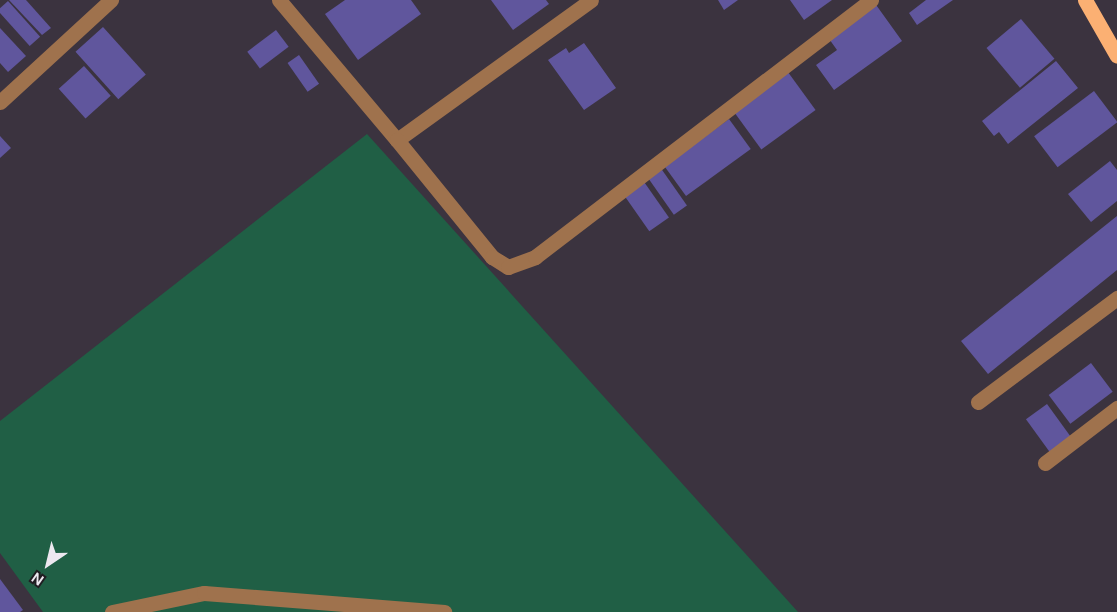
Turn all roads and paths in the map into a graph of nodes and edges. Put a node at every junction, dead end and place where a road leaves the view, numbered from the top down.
1 (111, 0) edge
2 (591, 0) edge
3 (871, 0) edge
4 (1085, 0) edge
5 (285, 2) edge
6 (1117, 56) edge
7 (0, 102) edge
8 (397, 140) junction
9 (1117, 298) edge
10 (978, 402) dead end
11 (1117, 408) edge
12 (1045, 463) dead end
13 (112, 612) edge
14 (444, 612) edge

1 - 7 street
2 - 8 street
3 - 8 street
4 - 6 main road
5 - 8 street
9 - 10 street
11 - 12 street
13 - 14 street

